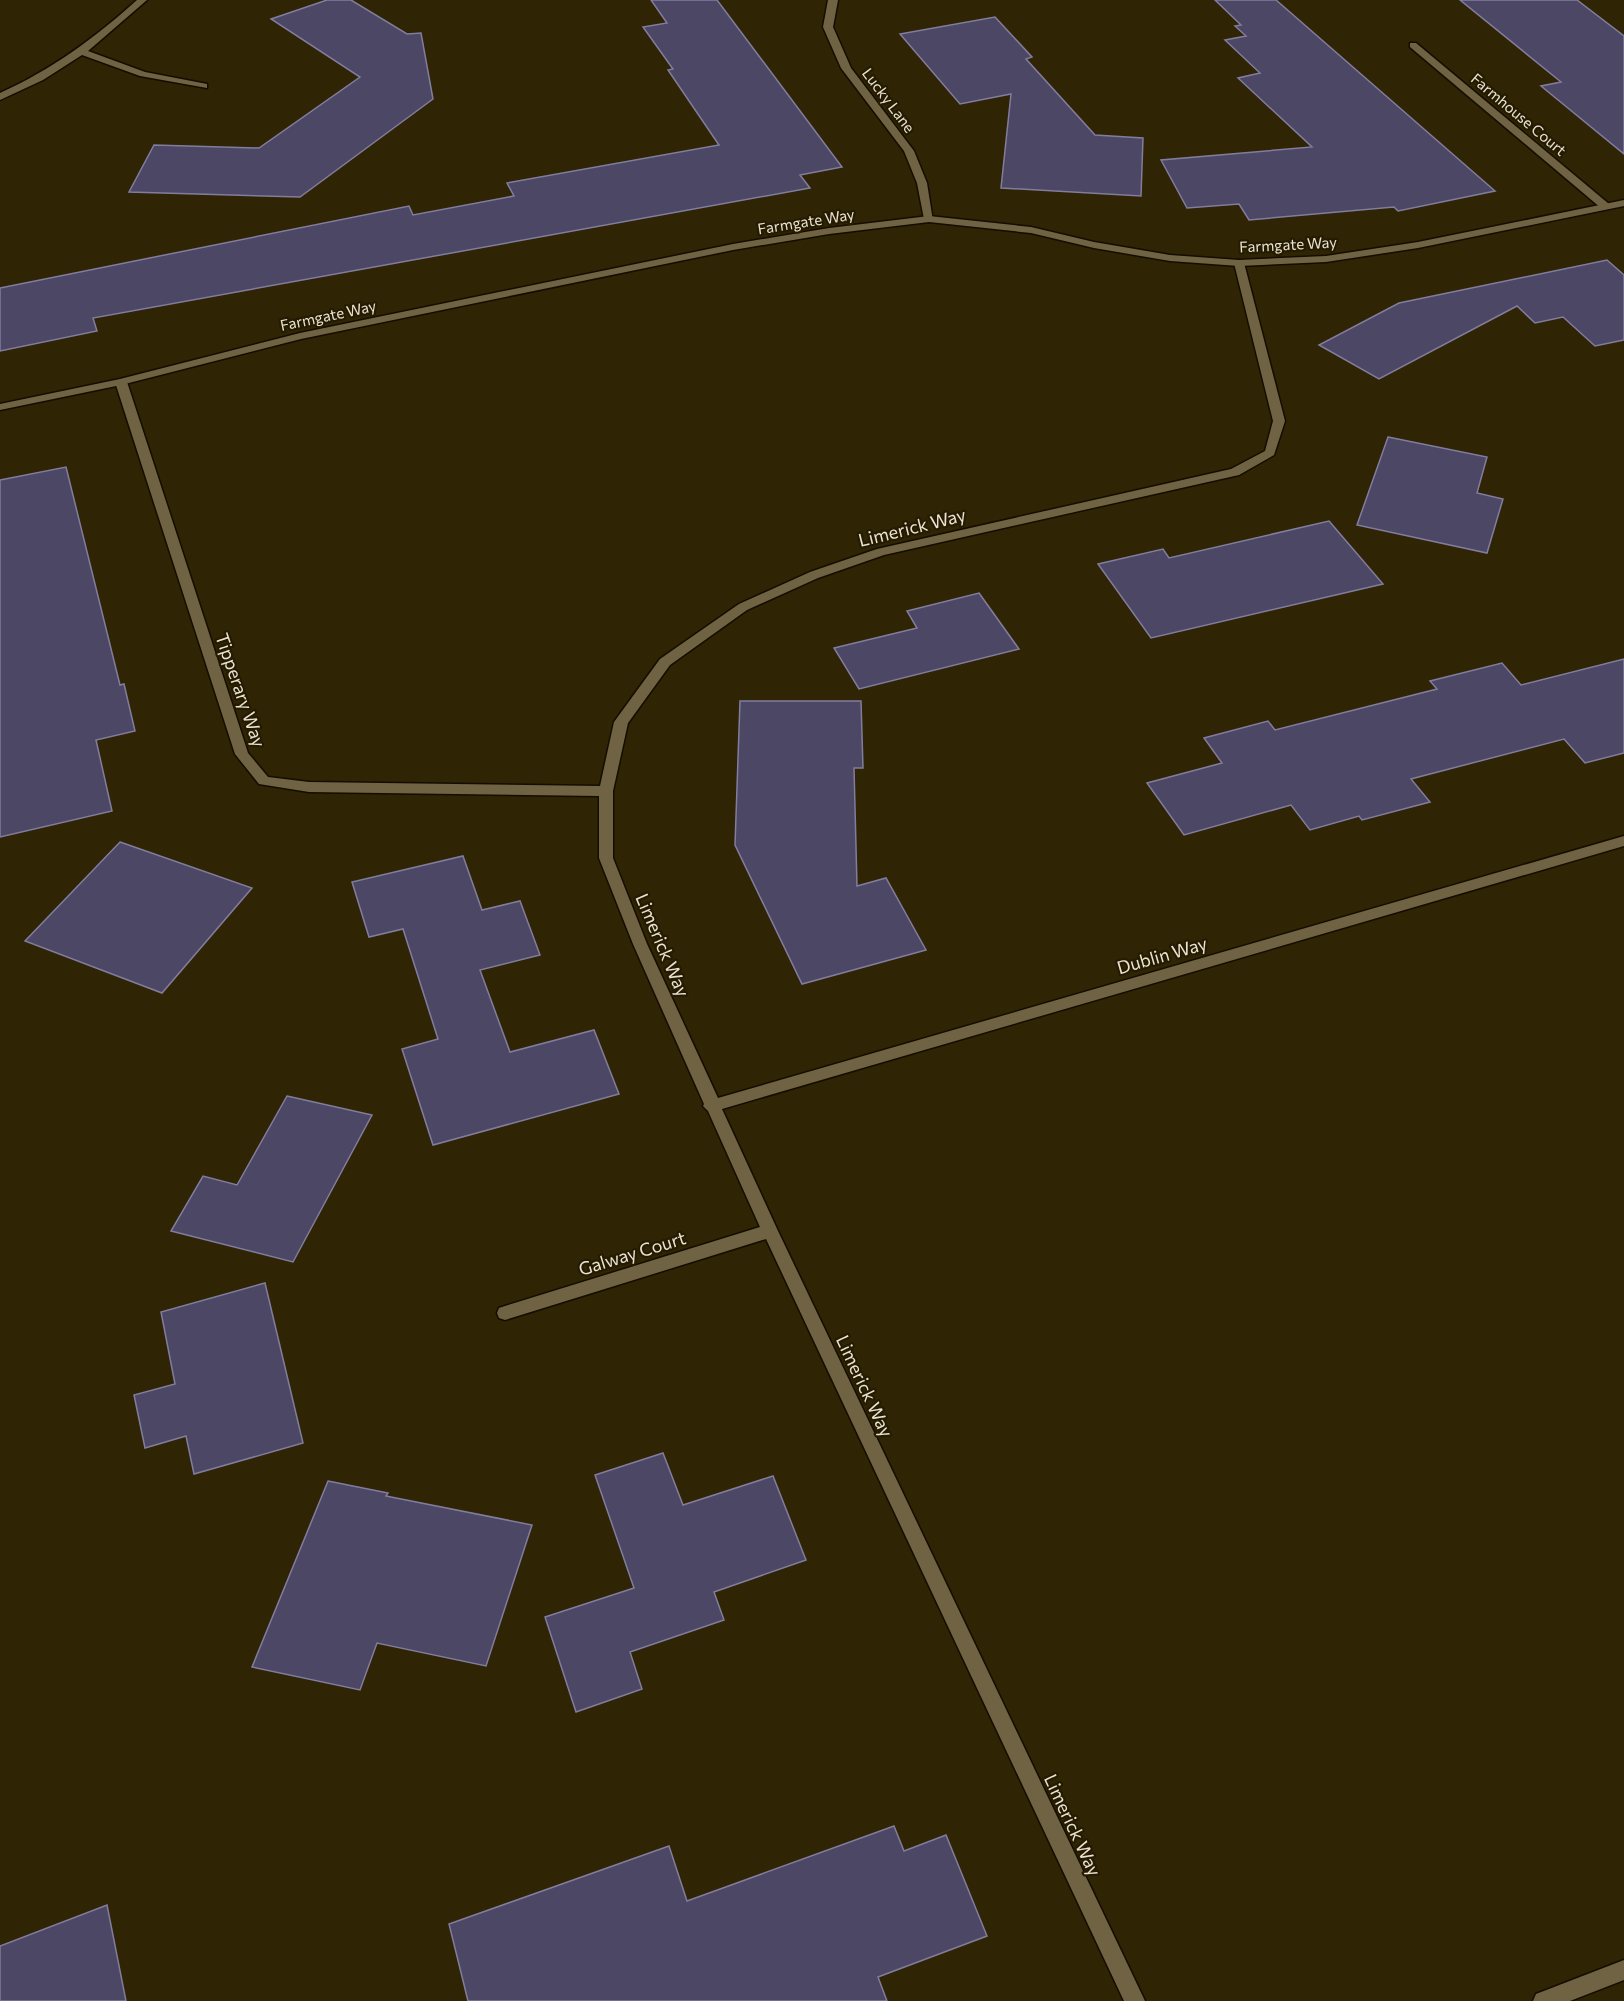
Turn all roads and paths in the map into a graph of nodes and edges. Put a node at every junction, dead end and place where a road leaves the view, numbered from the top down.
1 (142, 0) edge
2 (833, 0) edge
3 (1413, 45) dead end
4 (83, 52) junction
5 (204, 86) dead end
6 (0, 97) edge
7 (1624, 202) edge
8 (1605, 206) junction
9 (929, 219) junction
10 (1239, 263) junction
11 (121, 382) junction
12 (0, 408) edge
13 (606, 792) junction
14 (1624, 841) edge
15 (711, 1106) junction
16 (770, 1231) junction
17 (505, 1313) dead end
18 (1624, 1970) edge
19 (1135, 2001) edge
20 (1543, 2001) edge

1 - 4 street
2 - 9 street, Lucky Lane
3 - 8 street, Farmhouse Court
4 - 5 street
4 - 6 street
7 - 8 street, Farmgate Way
8 - 10 street, Farmgate Way
9 - 10 street, Farmgate Way
9 - 11 street, Farmgate Way
10 - 13 street, Limerick Way
11 - 12 street, Farmgate Way
11 - 13 street, Tipperary Way
13 - 15 street, Limerick Way
14 - 15 street, Dublin Way
15 - 16 street, Limerick Way
16 - 17 street, Galway Court
16 - 19 street, Limerick Way
18 - 20 street

